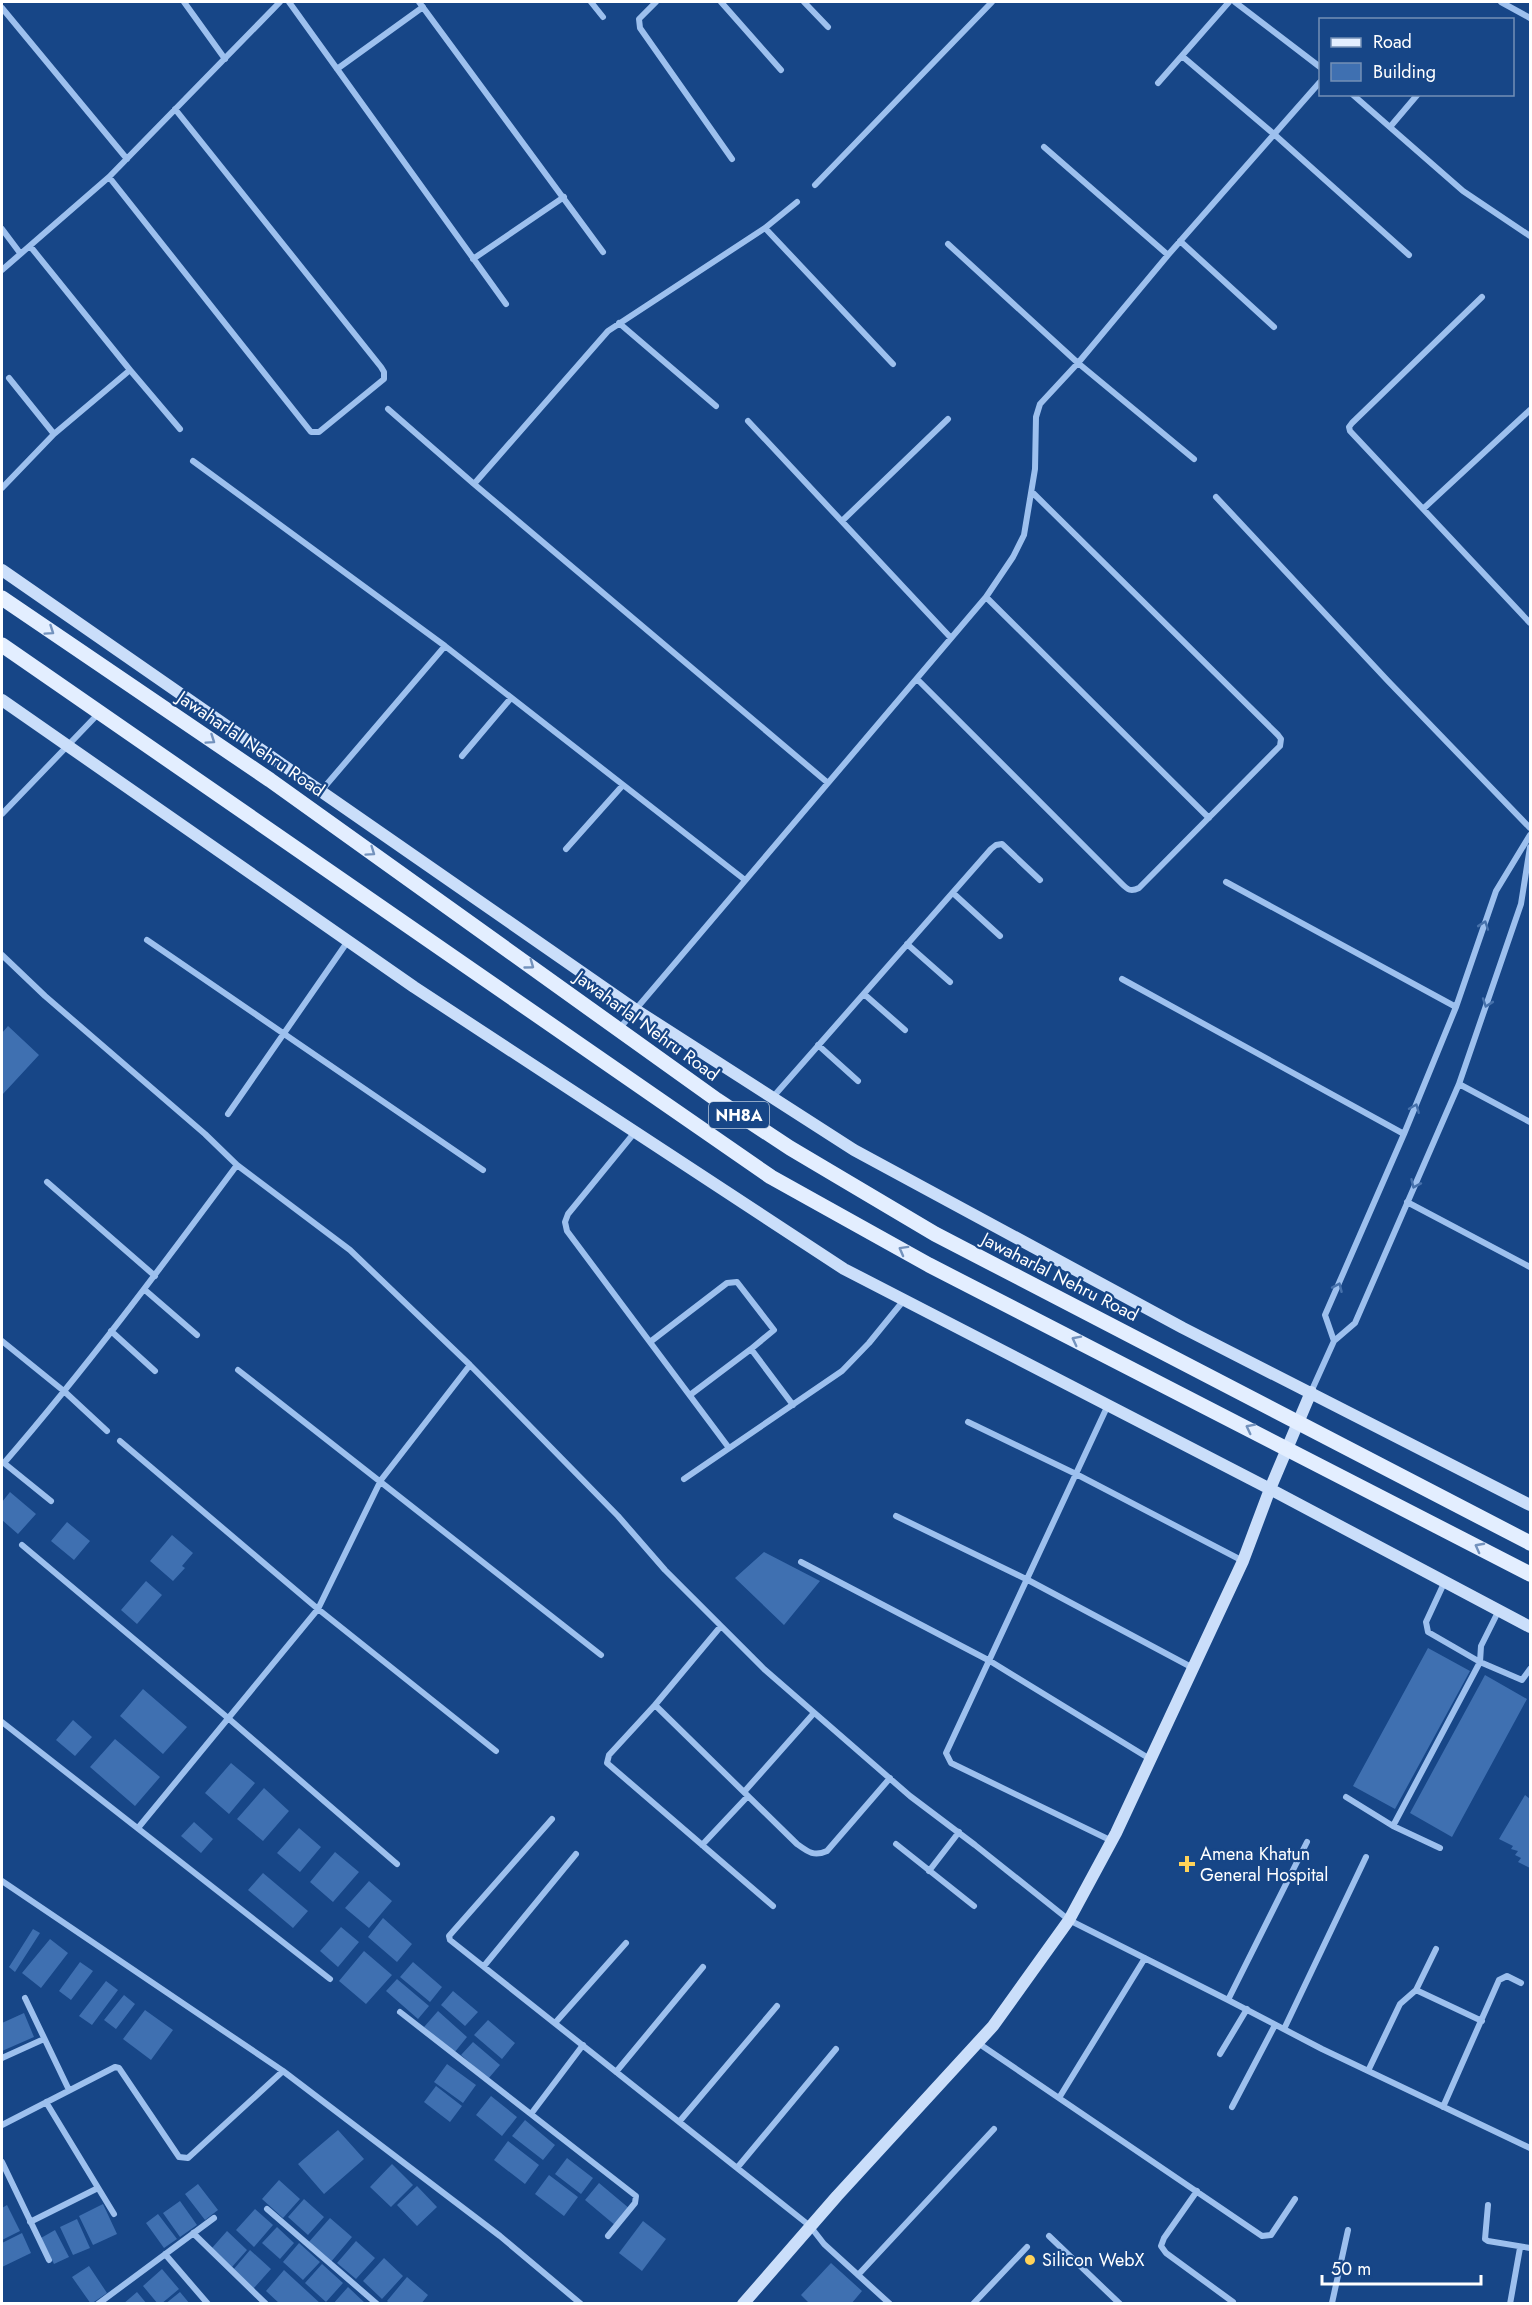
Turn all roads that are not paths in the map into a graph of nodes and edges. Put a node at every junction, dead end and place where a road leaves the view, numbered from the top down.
1 (184, 2) edge
2 (280, 2) edge
3 (289, 2) edge
4 (591, 2) edge
5 (656, 2) edge
6 (721, 2) edge
7 (804, 2) edge
8 (992, 2) edge
9 (1229, 2) edge
10 (1235, 2) edge
11 (1501, 2) edge
12 (421, 4) edge
13 (3, 13) edge
14 (603, 17) dead end
15 (1530, 18) edge
16 (828, 27) dead end
17 (1182, 56) junction
18 (225, 59) junction
19 (1319, 66) edge
20 (337, 69) junction
21 (781, 70) dead end
22 (1158, 83) dead end
23 (1319, 83) edge
24 (1354, 96) edge
25 (1415, 96) edge
26 (175, 109) junction
27 (1390, 127) junction
28 (1275, 135) junction
29 (1044, 147) dead end
30 (127, 159) junction
31 (732, 159) dead end
32 (109, 177) junction
33 (815, 185) dead end
34 (564, 197) junction
35 (797, 202) dead end
36 (765, 228) junction
37 (2, 229) edge
38 (1530, 236) edge
39 (1180, 242) junction
40 (948, 244) dead end
41 (30, 246) junction
42 (603, 252) dead end
43 (21, 253) junction
44 (1168, 255) junction
45 (1409, 255) dead end
46 (474, 259) junction
47 (2, 270) edge
48 (1482, 297) dead end
49 (506, 304) dead end
50 (619, 323) junction
51 (1274, 327) dead end
52 (1078, 363) junction
53 (893, 364) dead end
54 (130, 370) junction
55 (9, 378) dead end
56 (716, 406) dead end
57 (388, 409) dead end
58 (1530, 410) edge
59 (948, 419) dead end
60 (748, 422) dead end
61 (180, 429) dead end
62 (54, 434) junction
63 (1194, 459) dead end
64 (194, 461) dead end
65 (474, 484) junction
66 (2, 488) edge
67 (1032, 492) junction
68 (1216, 497) dead end
69 (1423, 509) junction
70 (842, 521) junction
71 (2, 570) edge
72 (986, 597) junction
73 (2, 598) edge
74 (1530, 623) edge
75 (951, 638) junction
76 (2, 645) edge
77 (445, 646) junction
78 (917, 679) junction
79 (511, 698) junction
80 (2, 700) edge
81 (99, 713) junction
82 (68, 746) junction
83 (462, 756) dead end
84 (828, 783) junction
85 (623, 785) junction
86 (321, 791) junction
87 (2, 814) edge
88 (1209, 818) junction
89 (1530, 828) edge
90 (1530, 835) edge
91 (1530, 846) edge
92 (566, 849) dead end
93 (746, 880) junction
94 (1040, 880) dead end
95 (1226, 882) dead end
96 (952, 893) junction
97 (1000, 936) dead end
98 (147, 940) dead end
99 (348, 941) junction
100 (907, 944) junction
101 (2, 956) edge
102 (1122, 979) dead end
103 (950, 982) dead end
104 (864, 994) junction
105 (1456, 1007) junction
106 (636, 1010) junction
107 (618, 1030) junction
108 (905, 1030) dead end
109 (285, 1034) junction
110 (818, 1045) junction
111 (858, 1081) dead end
112 (1459, 1084) junction
113 (772, 1098) junction
114 (228, 1114) dead end
115 (1530, 1122) edge
116 (635, 1132) junction
117 (1404, 1134) junction
118 (237, 1165) junction
119 (483, 1170) dead end
120 (47, 1182) dead end
121 (1407, 1202) junction
122 (1530, 1267) edge
123 (155, 1276) junction
124 (145, 1290) junction
125 (904, 1300) junction
126 (111, 1331) junction
127 (197, 1335) dead end
128 (2, 1341) edge
129 (1334, 1341) junction
130 (650, 1342) junction
131 (751, 1349) junction
132 (470, 1365) junction
133 (238, 1370) dead end
134 (155, 1371) dead end
135 (65, 1392) junction
136 (1311, 1392) junction
137 (690, 1395) junction
138 (793, 1405) junction
139 (1108, 1405) junction
140 (968, 1422) dead end
141 (1298, 1422) junction
142 (107, 1431) dead end
143 (120, 1441) dead end
144 (729, 1448) junction
145 (1288, 1448) junction
146 (2, 1463) edge
147 (1076, 1474) junction
148 (684, 1479) dead end
149 (381, 1480) junction
150 (1270, 1489) junction
151 (51, 1501) dead end
152 (1530, 1505) edge
153 (896, 1516) dead end
154 (1530, 1543) edge
155 (22, 1545) dead end
156 (1243, 1561) junction
157 (801, 1562) dead end
158 (1530, 1574) edge
159 (1028, 1580) junction
160 (1445, 1581) junction
161 (318, 1609) junction
162 (1499, 1610) junction
163 (721, 1626) junction
164 (1530, 1627) edge
165 (602, 1655) dead end
166 (990, 1661) junction
167 (1480, 1662) junction
168 (1193, 1668) junction
169 (1530, 1670) edge
170 (655, 1705) junction
171 (814, 1713) junction
172 (228, 1718) junction
173 (2, 1722) edge
174 (496, 1751) dead end
175 (1151, 1759) junction
176 (890, 1779) junction
177 (746, 1794) junction
178 (1346, 1797) dead end
179 (552, 1820) dead end
180 (1393, 1826) junction
181 (138, 1828) junction
182 (959, 1832) junction
183 (1112, 1841) junction
184 (1307, 1842) dead end
185 (896, 1844) dead end
186 (702, 1845) junction
187 (1440, 1848) dead end
188 (576, 1854) dead end
189 (1366, 1857) dead end
190 (397, 1864) dead end
191 (929, 1871) junction
192 (2, 1881) edge
193 (773, 1906) dead end
194 (974, 1906) dead end
195 (1069, 1920) junction
196 (626, 1943) dead end
197 (1436, 1949) dead end
198 (1145, 1958) junction
199 (484, 1966) junction
200 (703, 1967) dead end
201 (330, 1979) dead end
202 (1521, 1983) dead end
203 (1416, 1990) junction
204 (25, 1998) dead end
205 (1228, 2000) junction
206 (777, 2007) dead end
207 (1247, 2009) junction
208 (400, 2012) dead end
209 (1482, 2021) junction
210 (555, 2023) junction
211 (1275, 2025) junction
212 (1284, 2029) junction
213 (44, 2038) junction
214 (977, 2042) junction
215 (582, 2045) junction
216 (836, 2049) dead end
217 (1220, 2054) dead end
218 (2, 2058) edge
219 (283, 2071) junction
220 (1368, 2071) junction
221 (616, 2072) junction
222 (69, 2090) junction
223 (1059, 2098) junction
224 (46, 2102) junction
225 (1232, 2107) dead end
226 (1443, 2107) junction
227 (531, 2114) junction
228 (679, 2122) junction
229 (2, 2125) edge
230 (994, 2129) dead end
231 (1530, 2148) edge
232 (2, 2162) edge
233 (737, 2168) junction
234 (98, 2188) junction
235 (1197, 2191) junction
236 (1295, 2199) dead end
237 (1488, 2205) dead end
238 (267, 2209) dead end
239 (114, 2214) dead end
240 (214, 2218) dead end
241 (30, 2222) junction
242 (810, 2226) junction
243 (1348, 2230) dead end
244 (193, 2233) junction
245 (608, 2236) dead end
246 (1049, 2236) dead end
247 (1027, 2247) dead end
248 (1520, 2248) junction
249 (1530, 2248) edge
250 (165, 2254) junction
251 (48, 2260) dead end
252 (858, 2275) junction
253 (108, 2297) junction
254 (1233, 2302) dead end
255 (98, 2304) edge
256 (113, 2304) edge
257 (208, 2304) edge
258 (266, 2304) edge
259 (377, 2304) edge
260 (581, 2304) edge
261 (742, 2304) edge
262 (890, 2304) edge
263 (972, 2304) edge
264 (1120, 2304) edge
265 (1333, 2304) edge
266 (1510, 2304) edge

1 - 18 street
2 - 18 street
3 - 20 street
4 - 14 street
5 - 31 street
6 - 21 street
7 - 16 street
8 - 33 street
9 - 17 street
10 - 19 street
11 - 15 street
12 - 20 street
12 - 34 street
13 - 30 street
17 - 22 street
17 - 28 street
18 - 26 street
20 - 46 street
23 - 28 street
24 - 27 street
25 - 27 street
26 - 30 street
26 - 32 street
27 - 38 street
28 - 39 street
28 - 45 street
29 - 44 street
30 - 32 street
32 - 41 street
34 - 42 street
34 - 46 street
35 - 36 street
36 - 50 street
36 - 53 street
37 - 43 street
39 - 44 street
39 - 51 street
40 - 52 street
41 - 43 street
41 - 54 street
43 - 47 street
44 - 52 street
46 - 49 street
48 - 69 street
50 - 56 street
50 - 65 street
52 - 63 street
52 - 67 street
54 - 61 street
54 - 62 street
55 - 62 street
57 - 65 street
58 - 69 street
59 - 70 street
60 - 70 street
62 - 66 street
64 - 77 street
65 - 84 street
67 - 72 street
67 - 88 street
68 - 89 street
69 - 74 street
70 - 75 street
71 - 86 street
72 - 75 street
72 - 88 street
73 -> 107 main road, Jawaharlal Nehru Road / NH8A
75 - 78 street
76 - 81 main road, NH8A
77 - 79 street
77 - 86 street
78 - 84 street
78 - 88 street
79 - 83 street
79 - 85 street
80 - 82 street
81 - 82 street
145 -> 81 main road, NH8A
82 - 87 street
82 - 99 street
84 - 93 street
85 - 92 street
85 - 93 street
86 - 106 street
105 -> 90 street
91 -> 112 street
93 - 106 street
94 - 96 street
95 - 105 street
96 - 97 street
96 - 100 street
98 - 109 street
99 - 109 street
99 - 116 street
100 - 103 street
100 - 104 street
101 - 118 street
102 - 117 street
104 - 108 street
104 - 110 street
117 -> 105 street
106 - 107 street
106 - 113 street
107 - 141 main road, Jawaharlal Nehru Road / NH8A
109 - 114 street
109 - 119 street
110 - 111 street
110 - 113 street
112 - 115 street
112 -> 121 street
113 - 136 street
116 - 125 street
116 - 130 street
129 -> 117 street
118 - 123 street
118 - 132 street
120 - 123 street
121 - 122 street
121 - 129 street
123 - 124 street
124 - 126 street
124 - 127 street
125 - 138 street
125 - 139 street
126 - 134 street
126 - 135 street
128 - 135 street
129 - 136 street
130 - 131 street
130 - 137 street
131 - 137 street
131 - 138 street
132 - 149 street
132 - 163 street
133 - 149 street
135 - 142 street
135 - 146 street
136 - 141 street
136 - 152 street
137 - 144 street
138 - 144 street
139 - 147 street
139 - 150 street
140 - 147 street
141 - 145 street
141 - 154 main road, Jawaharlal Nehru Road / NH8A
143 - 161 street
144 - 148 street
145 - 150 street
158 -> 145 main road, NH8A
146 - 151 street
147 - 156 street
147 - 159 street
149 - 161 street
149 - 165 street
150 - 156 street
150 - 160 street
153 - 159 street
155 - 172 street
156 - 168 street
157 - 166 street
159 - 166 street
159 - 168 street
160 - 162 street
160 - 167 street
161 - 172 street
161 - 174 street
162 - 164 street
162 - 167 street
163 - 170 street
163 - 171 street
166 - 175 street
166 - 183 street
167 - 169 street
167 - 180 street
168 - 175 street
170 - 177 street
170 - 186 street
171 - 176 street
171 - 177 street
172 - 181 street
172 - 190 street
173 - 181 street
175 - 183 street
176 - 177 street
176 - 182 street
177 - 186 street
178 - 180 street
179 - 199 street
180 - 187 street
181 - 201 street
182 - 191 street
182 - 195 street
183 - 195 street
184 - 205 street
185 - 191 street
186 - 193 street
188 - 199 street
189 - 212 street
191 - 194 street
192 - 219 street
195 - 198 street
195 - 214 street
196 - 210 street
197 - 203 street
198 - 205 street
198 - 223 street
199 - 210 street
200 - 221 street
202 - 209 street
203 - 209 street
203 - 220 street
204 - 213 street
205 - 207 street
206 - 228 street
207 - 211 street
207 - 217 street
208 - 227 street
209 - 226 street
210 - 215 street
211 - 212 street
211 - 225 street
212 - 220 street
213 - 218 street
213 - 222 street
214 - 223 street
214 - 242 street
215 - 221 street
215 - 227 street
216 - 233 street
219 - 222 street
219 - 260 street
220 - 226 street
221 - 228 street
222 - 224 street
223 - 235 street
224 - 229 street
224 - 234 street
226 - 231 street
227 - 245 street
228 - 233 street
230 - 252 street
232 - 241 street
233 - 242 street
234 - 239 street
234 - 241 street
235 - 236 street
235 - 254 street
237 - 248 street
238 - 259 street
240 - 244 street
241 - 251 street
242 - 252 street
242 - 261 street
243 - 265 street
244 - 250 street
244 - 258 street
246 - 264 street
247 - 263 street
248 - 249 street
248 - 266 street
250 - 253 street
250 - 257 street
252 - 262 street
253 - 255 street
253 - 256 street

